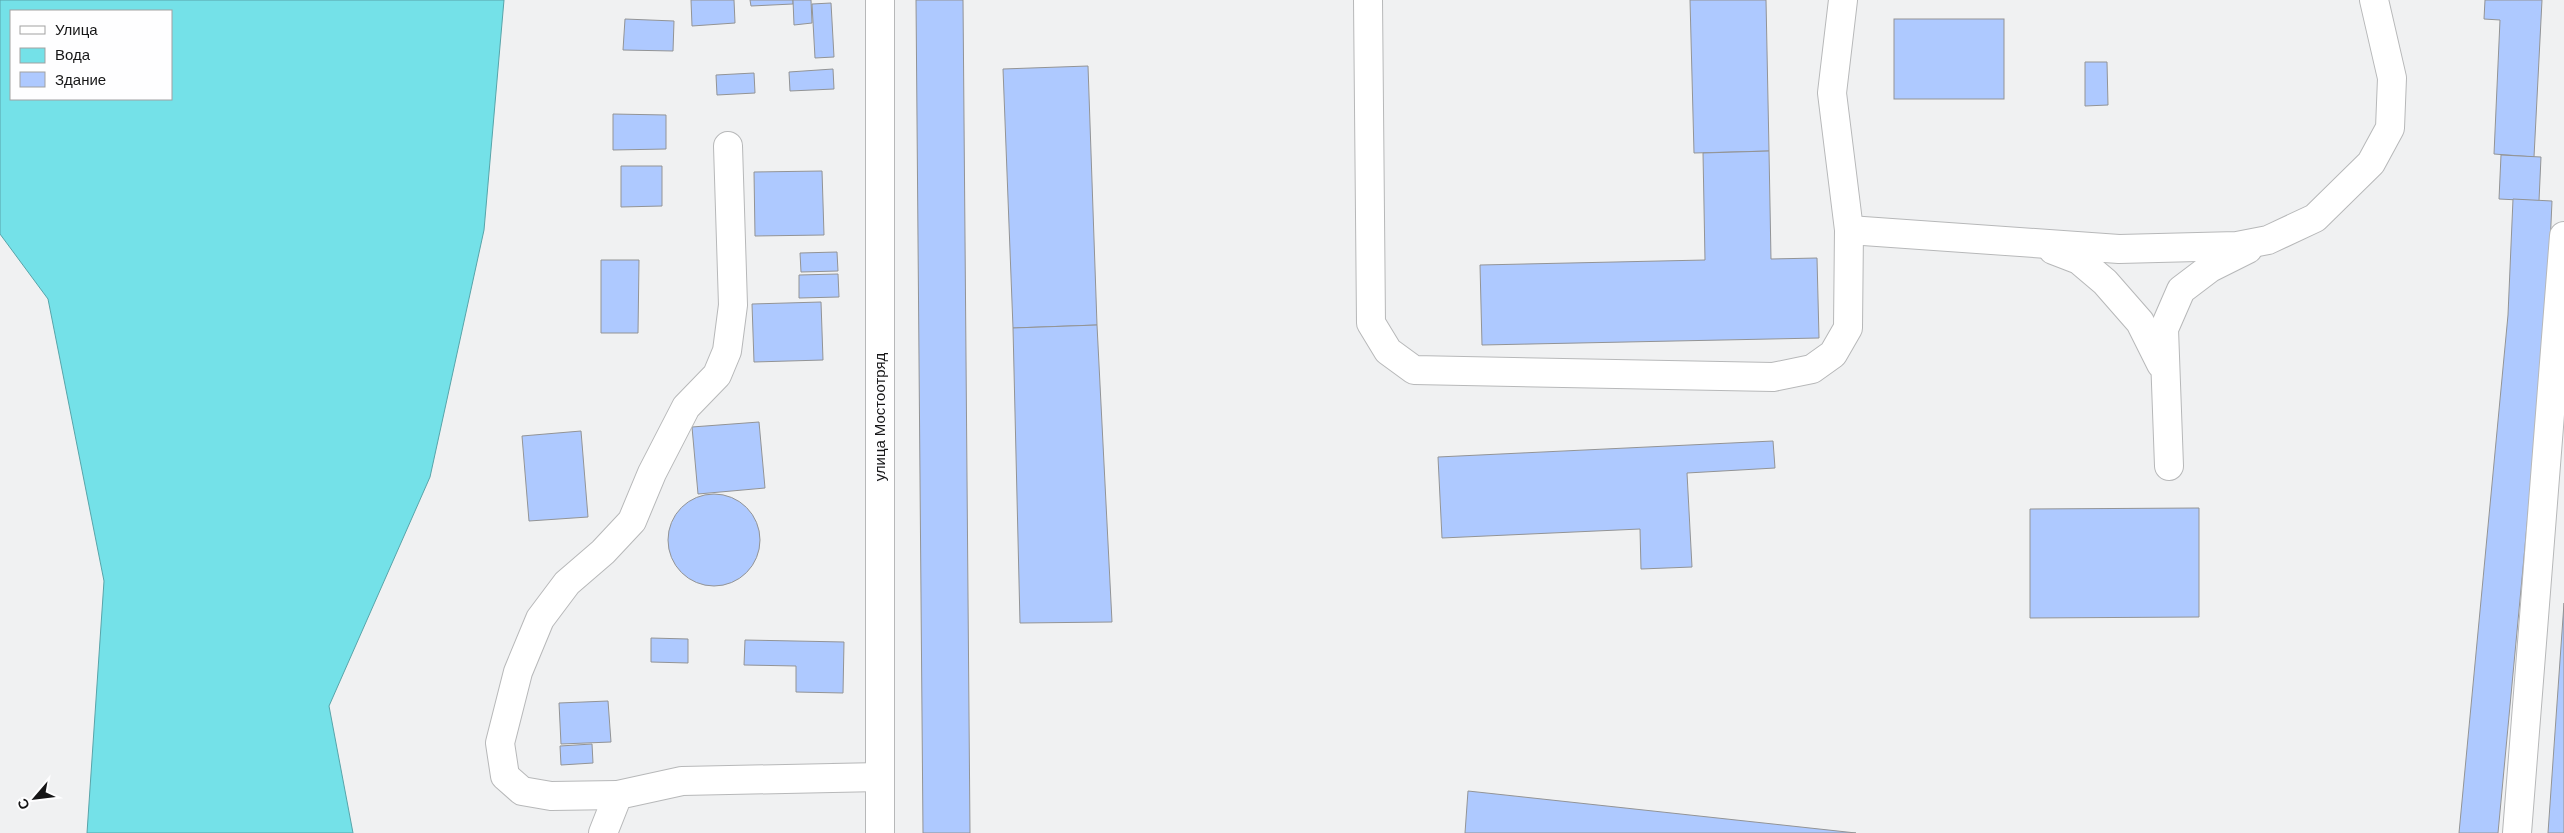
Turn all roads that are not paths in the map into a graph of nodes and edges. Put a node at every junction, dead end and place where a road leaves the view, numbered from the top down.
1 (880, 0) edge
2 (1368, 0) edge
3 (1844, 0) edge
4 (2374, 0) edge
5 (728, 146) dead end
6 (1849, 230) junction
7 (2564, 236) edge
8 (2268, 240) junction
9 (2037, 243) junction
10 (2166, 375) junction
11 (2169, 466) dead end
12 (880, 777) junction
13 (618, 795) junction
14 (603, 833) edge
15 (880, 833) edge
16 (2518, 833) edge

1 - 12 street, улица Мостоотряд
2 - 6 street
3 - 6 street
4 - 8 street
5 - 13 street
6 - 9 street
7 - 16 street
8 - 9 street
8 - 10 street
9 - 10 street
10 - 11 street
12 - 13 street
12 - 15 street, улица Мостоотряд
13 - 14 street

